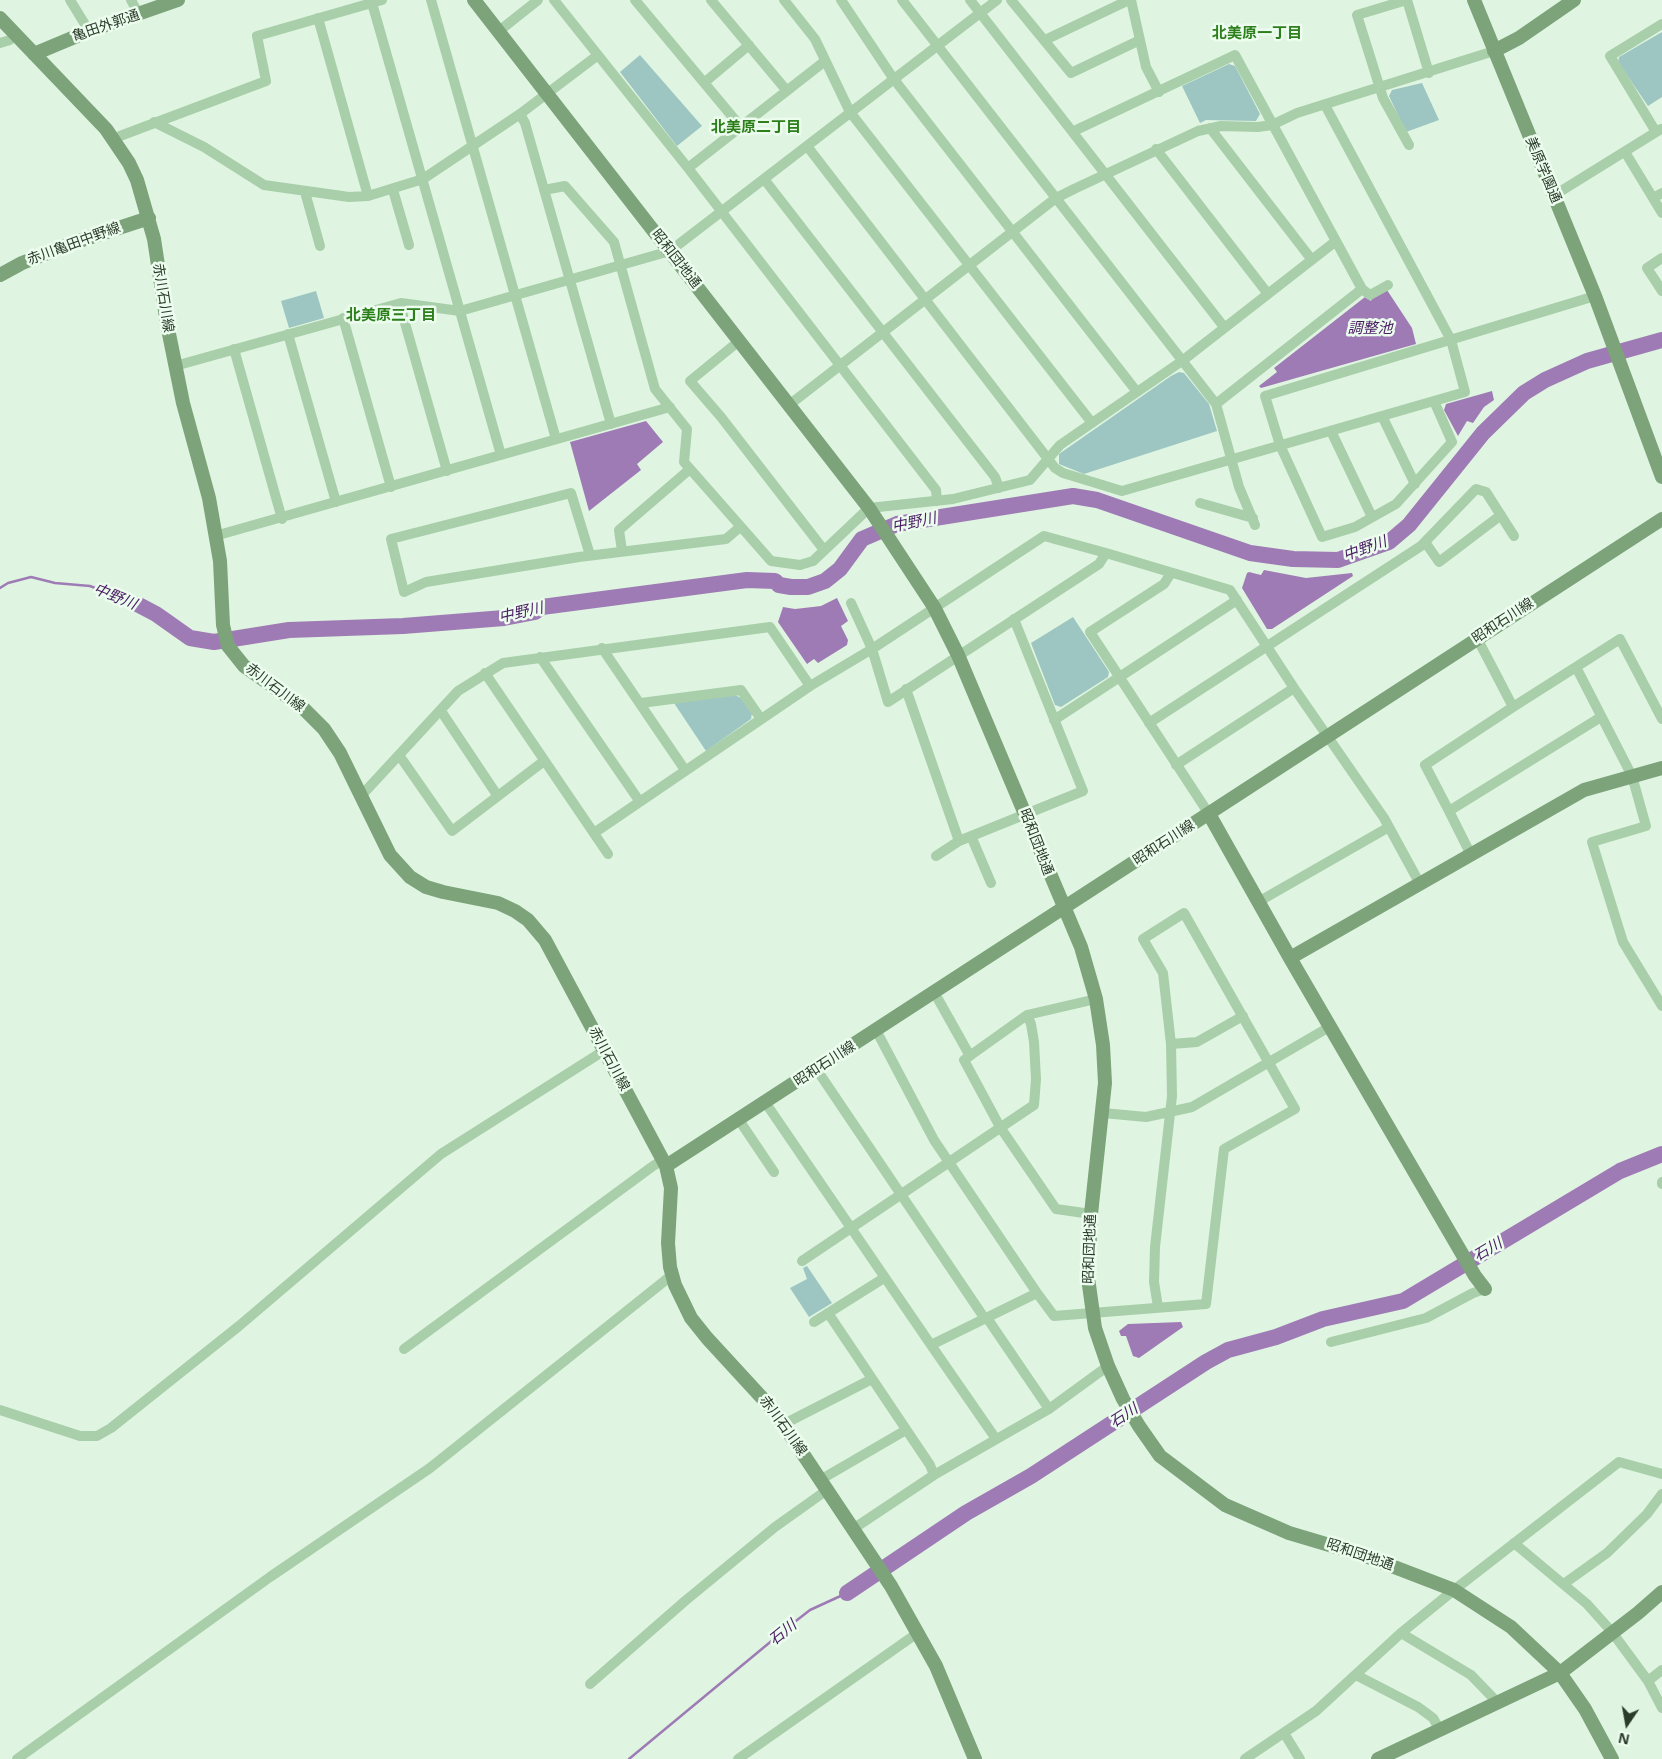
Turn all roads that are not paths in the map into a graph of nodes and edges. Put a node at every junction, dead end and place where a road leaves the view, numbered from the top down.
1 (70, 0) edge
2 (131, 0) edge
3 (178, 0) edge
4 (431, 0) edge
5 (474, 0) edge
6 (538, 0) edge
7 (554, 0) edge
8 (635, 0) edge
9 (711, 0) edge
10 (784, 0) edge
11 (841, 0) edge
12 (902, 0) edge
13 (970, 0) edge
14 (996, 0) edge
15 (1011, 0) edge
16 (1130, 0) edge
17 (1407, 0) edge
18 (1474, 0) edge
19 (1574, 0) edge
20 (377, 1) edge
21 (979, 12) junction
22 (139, 15) junction
23 (0, 18) edge
24 (318, 18) junction
25 (1662, 24) edge
26 (89, 31) junction
27 (499, 31) junction
28 (1045, 40) junction
29 (1140, 40) junction
30 (749, 45) junction
31 (936, 45) junction
32 (1494, 51) junction
33 (34, 54) junction
34 (598, 56) junction
35 (825, 61) junction
36 (1429, 73) junction
37 (893, 78) junction
38 (705, 82) junction
39 (1379, 88) junction
40 (788, 91) junction
41 (1159, 92) junction
42 (548, 94) junction
43 (1325, 105) junction
44 (850, 112) junction
45 (520, 114) junction
46 (154, 122) junction
47 (1272, 125) junction
48 (741, 127) junction
49 (1210, 128) junction
50 (1659, 130) edge
51 (1074, 131) junction
52 (120, 136) dead end
53 (1409, 145) dead end
54 (472, 146) junction
55 (807, 146) junction
56 (1156, 149) junction
57 (1625, 152) junction
58 (688, 168) junction
59 (1106, 174) junction
60 (423, 179) junction
61 (764, 179) junction
62 (393, 190) junction
63 (544, 190) junction
64 (305, 192) junction
65 (1658, 195) edge
66 (368, 196) junction
67 (1553, 196) junction
68 (1056, 198) junction
69 (721, 212) junction
70 (1662, 213) edge
71 (149, 218) junction
72 (1012, 232) junction
73 (1336, 242) junction
74 (409, 245) dead end
75 (320, 246) dead end
76 (670, 252) junction
77 (1662, 258) edge
78 (1312, 260) junction
79 (620, 266) junction
80 (969, 266) junction
81 (0, 275) edge
82 (570, 280) junction
83 (1388, 285) dead end
84 (1362, 289) junction
85 (1662, 291) edge
86 (1268, 294) junction
87 (515, 296) junction
88 (1595, 296) junction
89 (926, 298) junction
90 (401, 303) junction
91 (460, 311) junction
92 (343, 318) junction
93 (1224, 327) junction
94 (883, 333) junction
95 (288, 334) junction
96 (1451, 340) junction
97 (739, 341) junction
98 (234, 349) junction
99 (1182, 361) junction
100 (175, 366) junction
101 (839, 367) junction
102 (1137, 392) junction
103 (1434, 401) junction
104 (1216, 404) junction
105 (790, 405) junction
106 (670, 407) junction
107 (1382, 416) junction
108 (1092, 423) junction
109 (611, 424) junction
110 (1331, 431) junction
111 (556, 439) junction
112 (1280, 445) junction
113 (502, 455) junction
114 (1049, 458) junction
115 (1230, 459) junction
116 (690, 469) junction
117 (447, 470) junction
118 (1661, 470) edge
119 (1415, 484) junction
120 (391, 487) junction
121 (999, 488) junction
122 (937, 500) junction
123 (336, 502) junction
124 (1200, 503) dead end
125 (873, 514) junction
126 (1501, 515) junction
127 (1372, 518) junction
128 (1662, 518) edge
129 (282, 519) junction
130 (740, 527) junction
131 (215, 536) junction
132 (1514, 536) dead end
133 (1425, 542) junction
134 (824, 550) junction
135 (622, 551) junction
136 (1106, 553) junction
137 (590, 555) junction
138 (1171, 573) junction
139 (1238, 600) junction
140 (851, 603) dead end
141 (934, 607) junction
142 (1014, 619) junction
143 (1477, 638) junction
144 (1268, 646) junction
145 (602, 648) junction
146 (872, 649) junction
147 (958, 655) junction
148 (540, 657) junction
149 (1576, 667) junction
150 (485, 673) junction
151 (1119, 677) junction
152 (810, 686) junction
153 (1294, 688) junction
154 (906, 689) junction
155 (641, 702) junction
156 (1513, 707) junction
157 (441, 711) junction
158 (1601, 717) junction
159 (762, 719) junction
160 (1662, 719) edge
161 (1054, 720) junction
162 (1149, 723) junction
163 (1327, 736) junction
164 (399, 755) junction
165 (544, 761) junction
166 (1176, 765) junction
167 (1662, 768) edge
168 (685, 770) junction
169 (1632, 776) junction
170 (497, 795) junction
171 (361, 796) junction
172 (640, 802) junction
173 (1449, 810) junction
174 (1026, 814) junction
175 (1209, 814) junction
176 (1389, 827) junction
177 (594, 833) junction
178 (971, 836) junction
179 (959, 841) junction
180 (608, 854) dead end
181 (1471, 855) junction
182 (936, 856) dead end
183 (990, 883) dead end
184 (1420, 884) junction
185 (1258, 902) junction
186 (1064, 909) junction
187 (1290, 958) junction
188 (1096, 998) junction
189 (938, 999) dead end
190 (1662, 1006) edge
191 (1027, 1015) junction
192 (1243, 1016) junction
193 (1331, 1026) junction
194 (876, 1030) junction
195 (1171, 1044) junction
196 (604, 1050) junction
197 (970, 1056) junction
198 (1269, 1062) junction
199 (817, 1070) junction
200 (765, 1102) junction
201 (1103, 1113) junction
202 (1170, 1113) junction
203 (739, 1120) junction
204 (1000, 1128) junction
205 (949, 1162) junction
206 (665, 1163) junction
207 (774, 1172) dead end
208 (900, 1195) junction
209 (1091, 1214) junction
210 (851, 1228) junction
211 (802, 1261) dead end
212 (672, 1275) junction
213 (884, 1278) junction
214 (1485, 1289) joint
215 (1037, 1293) junction
216 (1158, 1307) junction
217 (828, 1312) junction
218 (1092, 1312) junction
219 (986, 1318) junction
220 (814, 1322) dead end
221 (1332, 1342) dead end
222 (931, 1345) junction
223 (404, 1349) dead end
224 (1108, 1366) junction
225 (872, 1379) junction
226 (1049, 1409) junction
227 (0, 1410) edge
228 (784, 1424) junction
229 (906, 1430) junction
230 (996, 1439) junction
231 (1662, 1474) edge
232 (934, 1475) junction
233 (824, 1485) junction
234 (1662, 1494) edge
235 (854, 1529) junction
236 (1514, 1543) junction
237 (1565, 1583) junction
238 (1454, 1590) junction
239 (1662, 1592) edge
240 (919, 1632) junction
241 (1612, 1632) junction
242 (1401, 1633) junction
243 (1662, 1670) edge
244 (1560, 1672) junction
245 (1356, 1675) junction
246 (1648, 1681) junction
247 (590, 1684) dead end
248 (1498, 1702) junction
249 (1662, 1708) edge
250 (1440, 1730) junction
251 (1284, 1734) junction
252 (17, 1759) edge
253 (738, 1759) edge
254 (975, 1759) edge
255 (1245, 1759) edge
256 (1300, 1759) edge
257 (1378, 1759) edge
258 (1612, 1759) edge

1 - 26 street
2 - 22 street
3 - 22 street, 亀田外郭通
4 - 54 street
5 - 27 street, 昭和団地通
6 - 27 street
7 - 34 street
8 - 38 street
9 - 30 street
10 - 35 street
11 - 37 street
12 - 31 street
13 - 21 street
14 - 21 street
15 - 28 street
16 - 28 street
16 - 29 street
17 - 36 street
17 - 39 street
18 - 32 street, 美原学園通
19 - 32 street
20 - 24 street
20 - 60 street
21 - 31 street
21 - 51 street
22 - 26 street, 亀田外郭通
23 - 33 street, 赤川石川線
24 - 46 street
24 - 66 street
25 - 50 street
26 - 33 street, 亀田外郭通
27 - 42 street, 昭和団地通
28 - 29 street
29 - 41 street
30 - 38 street
30 - 40 street
31 - 37 street
31 - 68 street
32 - 36 street
32 - 67 street, 美原学園通
33 - 71 street, 赤川石川線
34 - 42 street
34 - 58 street
35 - 40 street
35 - 44 street
36 - 39 street
37 - 44 street
37 - 72 street
38 - 48 street
39 - 43 street
39 - 53 street
40 - 48 street
41 - 47 street
41 - 51 street
42 - 45 street
42 - 76 street, 昭和団地通
43 - 47 street
43 - 96 street
44 - 55 street
44 - 80 street
45 - 54 street
45 - 63 street
46 - 52 street
46 - 64 street
47 - 49 street
47 - 73 street
48 - 58 street
49 - 56 street
49 - 78 street
50 - 57 street
51 - 59 street
54 - 60 street
54 - 87 street
55 - 61 street
55 - 89 street
56 - 59 street
56 - 86 street
57 - 65 street
57 - 67 street
58 - 69 street
59 - 68 street
59 - 93 street
60 - 62 street
60 - 91 street
61 - 69 street
61 - 94 street
62 - 66 street
62 - 74 street
63 - 79 street
63 - 82 street
64 - 66 street
64 - 75 street
65 - 70 street
67 - 88 street, 美原学園通
68 - 72 street
68 - 99 street
69 - 76 street
69 - 101 street
71 - 81 street, 赤川亀田中野線
71 - 100 street, 赤川石川線
72 - 80 street
72 - 102 street
73 - 78 street
73 - 84 street
76 - 79 street
76 - 97 street, 昭和団地通
77 - 85 street
78 - 86 street
79 - 82 street
79 - 106 street
80 - 89 street
80 - 108 street
82 - 87 street
82 - 109 street
83 - 84 street
84 - 104 street
86 - 93 street
87 - 91 street
87 - 111 street
88 - 96 street
88 - 118 street, 美原学園通
89 - 94 street
89 - 114 street
90 - 91 street
90 - 92 street
90 - 117 street
91 - 113 street
92 - 95 street
92 - 120 street
93 - 99 street
94 - 101 street
94 - 121 street
95 - 98 street
95 - 123 street
96 - 103 street
96 - 112 street
97 - 105 street, 昭和団地通
97 - 134 street
98 - 100 street
98 - 129 street
99 - 102 street
99 - 104 street
100 - 131 street, 赤川石川線
101 - 105 street
101 - 122 street
102 - 108 street
103 - 107 street
103 - 119 street
104 - 115 street
105 - 125 street, 昭和団地通
106 - 109 street
106 - 116 street
107 - 110 street
107 - 119 street
108 - 114 street
109 - 111 street
110 - 112 street
110 - 127 street
111 - 113 street
112 - 115 street
112 - 127 street
113 - 117 street
114 - 115 street
114 - 121 street
115 - 124 street
116 - 130 street
116 - 135 street
117 - 120 street
119 - 127 street
120 - 123 street
121 - 122 street
122 - 125 street
123 - 129 street
125 - 134 street
125 - 141 street, 昭和団地通
126 - 132 street
126 - 133 street
126 - 133 street
128 - 143 street, 昭和石川線
129 - 131 street
130 - 134 street
130 - 135 street
131 - 171 street, 赤川石川線
133 - 144 street
135 - 137 street
136 - 138 street
136 - 141 street
136 - 142 street
137 - 137 street
138 - 139 street
138 - 151 street
139 - 144 street
139 - 151 street
140 - 146 street
141 - 146 street
141 - 147 street, 昭和団地通
142 - 147 street
142 - 161 street
143 - 156 street
143 - 163 street, 昭和石川線
144 - 153 street
144 - 162 street
145 - 148 street
145 - 152 street
145 - 155 street
146 - 152 street
146 - 154 street
147 - 154 street
147 - 174 street, 昭和団地通
148 - 150 street
148 - 172 street
149 - 156 street
149 - 158 street
149 - 160 street
150 - 157 street
150 - 165 street
151 - 161 street
151 - 162 street
152 - 159 street
153 - 163 street
153 - 166 street
154 - 179 street
155 - 159 street
155 - 168 street
156 - 173 street
157 - 164 street
157 - 170 street
158 - 169 street
158 - 173 street
159 - 168 street
161 - 174 street
162 - 166 street
163 - 175 street, 昭和石川線
163 - 176 street
164 - 170 street
164 - 171 street
165 - 170 street
165 - 177 street
166 - 175 street
167 - 169 street
168 - 172 street
169 - 181 street
169 - 190 street
171 - 196 street, 赤川石川線
172 - 177 street
173 - 181 street
174 - 178 street
174 - 186 street, 昭和団地通
175 - 185 street
175 - 186 street, 昭和石川線
176 - 184 street
176 - 185 street
177 - 180 street
178 - 179 street
178 - 183 street
179 - 182 street
181 - 184 street
184 - 187 street
185 - 187 street
186 - 188 street, 昭和団地通
186 - 194 street, 昭和石川線
187 - 193 street
188 - 191 street
188 - 201 street, 昭和団地通
189 - 197 street
191 - 197 street
191 - 204 street
192 - 195 street
192 - 195 street
192 - 198 street
193 - 198 street
193 - 214 street
194 - 199 street, 昭和石川線
194 - 205 street
195 - 202 street
196 - 206 street, 赤川石川線
196 - 227 street
197 - 204 street
198 - 202 street
198 - 216 street
199 - 200 street, 昭和石川線
199 - 208 street
200 - 203 street, 昭和石川線
200 - 210 street
201 - 202 street
201 - 209 street, 昭和団地通
202 - 216 street
203 - 206 street, 昭和石川線
203 - 207 street
204 - 205 street
204 - 209 street
205 - 208 street
205 - 215 street
206 - 212 street, 赤川石川線
206 - 223 street
208 - 210 street
208 - 219 street
209 - 218 street, 昭和団地通
210 - 211 street
210 - 213 street
212 - 228 street, 赤川石川線
212 - 252 street
213 - 217 street
213 - 222 street
214 - 221 street
215 - 218 street
215 - 219 street
216 - 218 street
217 - 220 street
217 - 225 street
218 - 224 street, 昭和団地通
219 - 222 street
219 - 226 street
222 - 230 street
224 - 226 street
224 - 238 street, 昭和団地通
225 - 228 street
225 - 229 street
226 - 230 street
228 - 233 street, 赤川石川線
229 - 232 street
229 - 233 street
230 - 232 street
231 - 236 street
232 - 235 street
233 - 235 street, 赤川石川線
233 - 247 street
234 - 237 street
235 - 240 street, 赤川石川線
236 - 237 street
236 - 238 street
237 - 241 street
238 - 242 street
238 - 244 street, 昭和団地通
239 - 241 street
240 - 253 street
240 - 254 street
241 - 244 street
241 - 246 street
242 - 245 street
242 - 248 street
243 - 246 street
244 - 248 street
244 - 258 street, 昭和団地通
245 - 250 street
245 - 251 street
246 - 249 street
248 - 250 street
250 - 257 street
251 - 255 street
251 - 256 street

